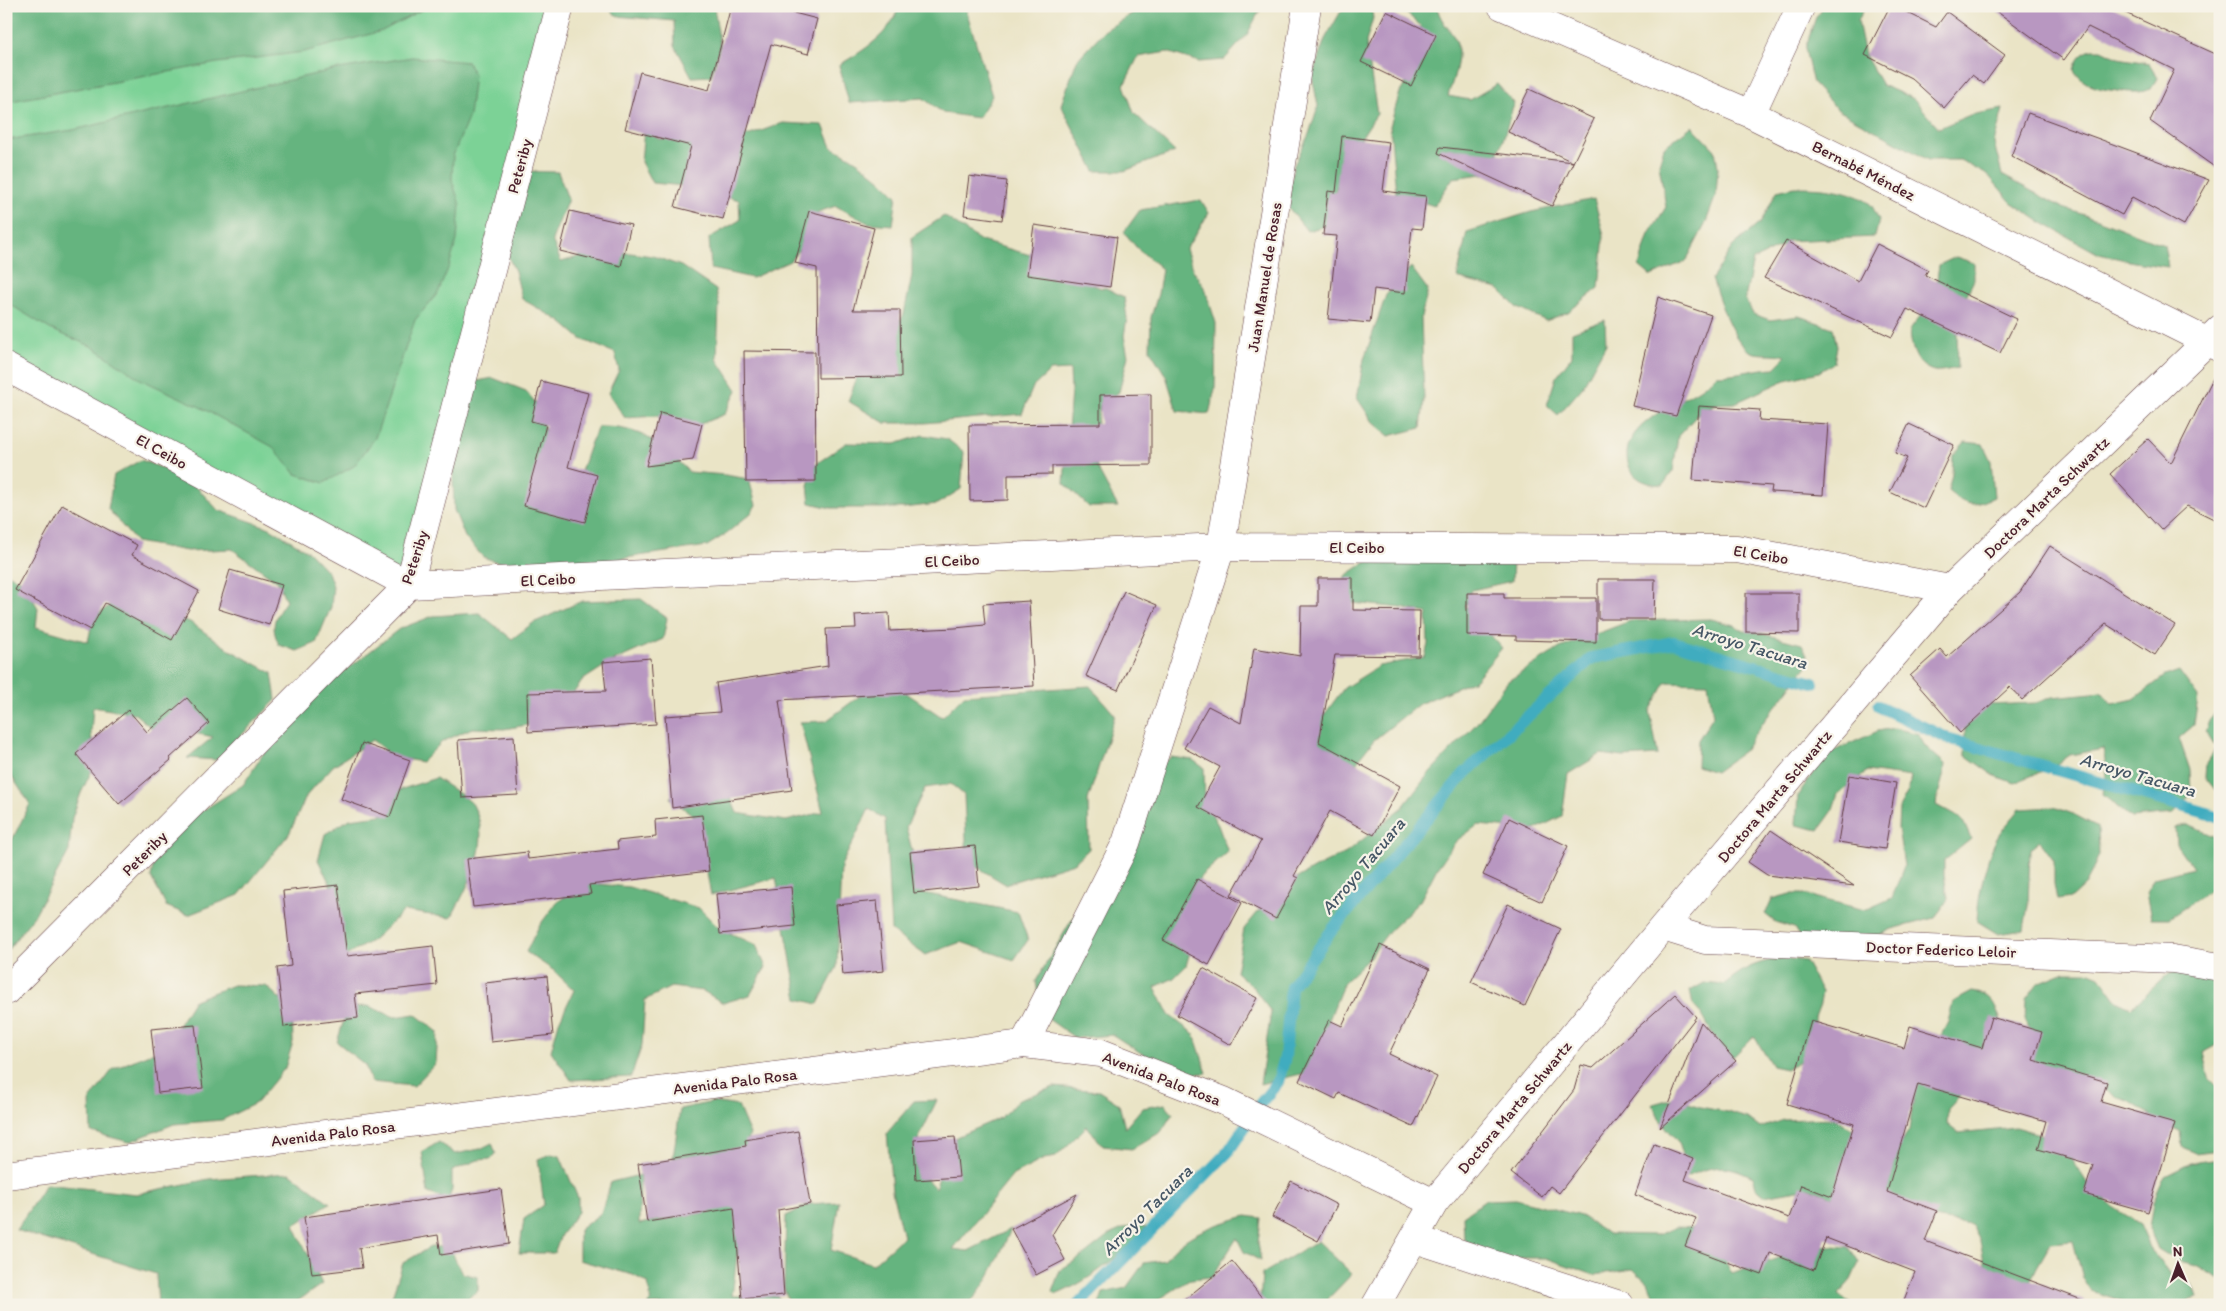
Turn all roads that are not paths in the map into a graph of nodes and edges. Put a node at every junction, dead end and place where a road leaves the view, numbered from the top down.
1 (560, 6) edge
2 (1307, 6) edge
3 (1502, 6) edge
4 (1801, 6) edge
5 (1751, 114) junction
6 (2215, 339) edge
7 (6, 367) edge
8 (1221, 547) junction
9 (408, 586) junction
10 (1950, 589) junction
11 (1663, 927) junction
12 (2220, 967) edge
13 (6, 991) edge
14 (1024, 1044) junction
15 (6, 1175) edge
16 (1434, 1204) junction
17 (1415, 1238) junction
18 (1376, 1305) edge
19 (1620, 1305) edge

1 - 9 street, Peteriby
2 - 8 street, Juan Manuel de Rosas
3 - 5 street, Bernabé Méndez
4 - 5 street
5 - 6 street, Bernabé Méndez
6 - 10 street, Doctora Marta Schwartz
7 - 9 street, El Ceibo
8 - 9 street, El Ceibo
8 - 10 street, El Ceibo
8 - 14 street, Juan Manuel de Rosas
9 - 13 street, Peteriby
10 - 11 street, Doctora Marta Schwartz
11 - 12 street, Doctor Federico Leloir
11 - 16 street, Doctora Marta Schwartz
14 - 15 street, Avenida Palo Rosa
14 - 16 street, Avenida Palo Rosa
16 - 17 street, Doctora Marta Schwartz
17 - 18 street, Doctora Marta Schwartz
17 - 19 street

